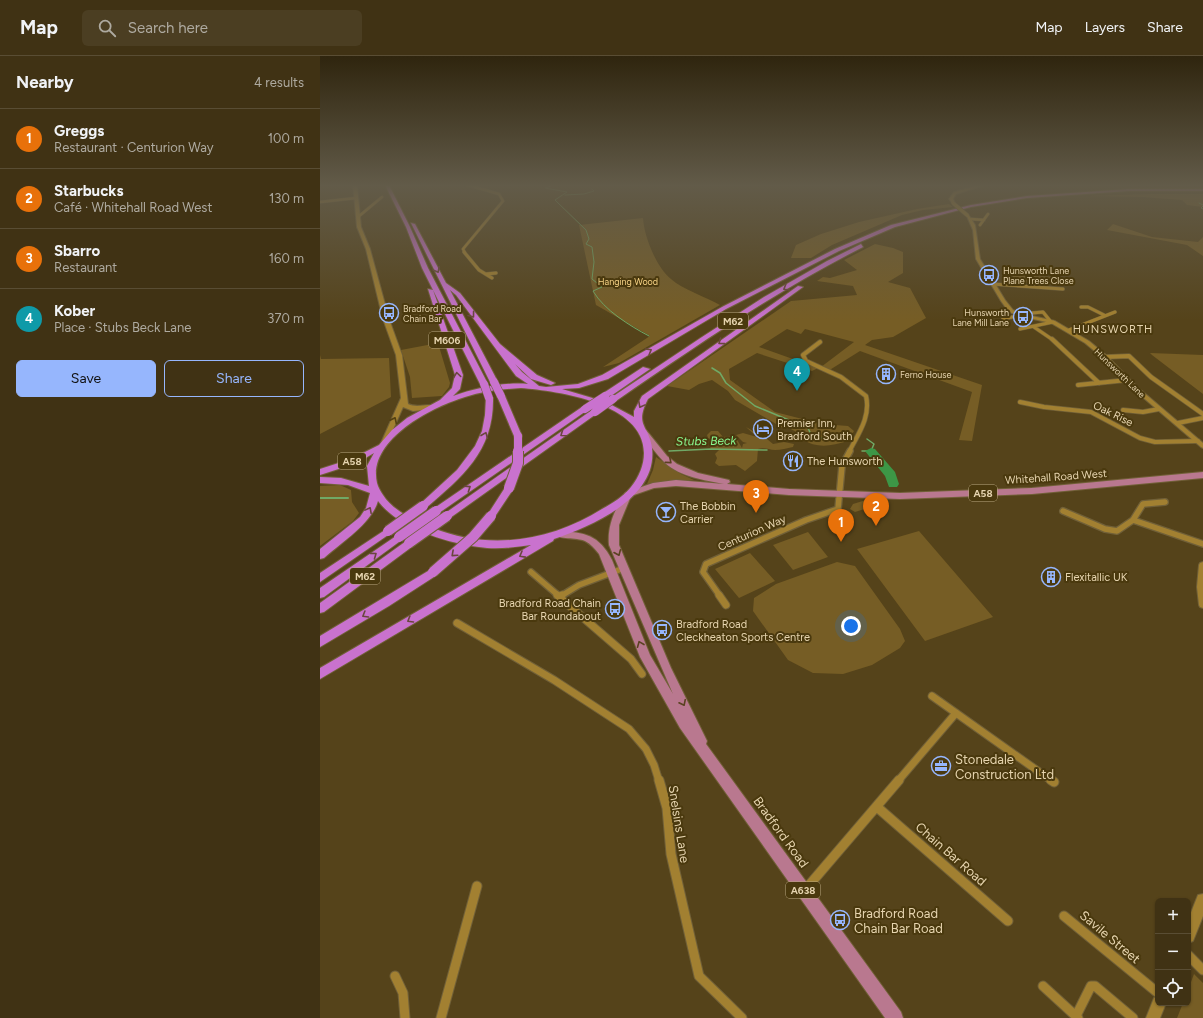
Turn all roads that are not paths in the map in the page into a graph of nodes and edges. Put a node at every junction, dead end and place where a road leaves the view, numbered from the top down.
1 (360, 230) edge
2 (409, 230) edge
3 (416, 230) edge
4 (479, 230) edge
5 (883, 230) edge
6 (898, 230) edge
7 (974, 230) edge
8 (856, 248) junction
9 (820, 259) junction
10 (425, 268) junction
11 (496, 273) dead end
12 (486, 274) junction
13 (492, 278) dead end
14 (443, 282) junction
15 (992, 284) junction
16 (1062, 289) dead end
17 (1082, 306) dead end
18 (1049, 311) dead end
19 (1043, 312) junction
20 (1116, 312) dead end
21 (1104, 315) junction
22 (1024, 316) junction
23 (1003, 319) dead end
24 (1052, 322) junction
25 (1034, 327) junction
26 (1020, 329) dead end
27 (1069, 330) junction
28 (820, 342) dead end
29 (499, 346) junction
30 (1105, 357) junction
31 (634, 360) junction
32 (1126, 380) junction
33 (1099, 382) junction
34 (1078, 385) dead end
35 (546, 388) junction
36 (404, 397) junction
37 (1020, 402) dead end
38 (436, 406) junction
39 (1159, 408) junction
40 (1124, 410) dead end
41 (1203, 414) edge
42 (1203, 418) edge
43 (1178, 423) junction
44 (641, 429) junction
45 (1198, 441) junction
46 (383, 444) junction
47 (1203, 446) edge
48 (320, 472) edge
49 (1202, 476) edge
50 (320, 480) edge
51 (766, 490) junction
52 (375, 492) junction
53 (629, 495) junction
54 (839, 495) junction
55 (1165, 502) dead end
56 (1063, 511) dead end
57 (1133, 520) junction
58 (557, 534) junction
59 (1203, 544) edge
60 (320, 555) edge
61 (1203, 565) edge
62 (624, 568) junction
63 (531, 572) dead end
64 (612, 572) junction
65 (320, 578) edge
66 (320, 594) edge
67 (559, 597) junction
68 (1203, 604) edge
69 (726, 605) dead end
70 (320, 609) edge
71 (457, 623) dead end
72 (320, 642) edge
73 (320, 674) edge
74 (642, 674) dead end
75 (932, 696) dead end
76 (956, 713) junction
77 (711, 763) junction
78 (1054, 782) dead end
79 (877, 807) junction
80 (477, 886) dead end
81 (804, 892) junction
82 (1203, 900) edge
83 (1064, 916) dead end
84 (1008, 920) dead end
85 (1189, 934) edge
86 (1191, 959) edge
87 (1203, 970) edge
88 (396, 976) dead end
89 (1043, 986) dead end
90 (1155, 991) edge
91 (1158, 1006) edge
92 (1077, 1017) edge
93 (405, 1018) edge
94 (441, 1018) edge
95 (742, 1018) edge
96 (895, 1018) edge
97 (1133, 1018) edge
98 (1153, 1018) edge

1 - 36 street
2 - 10 highway, M606
3 -> 14 highway, M606
4 - 12 street
5 - 9 highway, M62
6 - 8 highway, M62
7 - 15 street, Hunsworth Lane
8 -> 44 highway
8 -> 70 highway, M62, bridge
31 -> 9 highway
66 -> 9 highway, M62, bridge
38 -> 10 highway, M606
65 -> 10 highway, M606, bridge
11 - 12 street
12 - 13 street
14 -> 29 highway, M606
14 -> 72 highway, M606, bridge
15 - 16 street
15 - 22 street, Hunsworth Lane
17 - 21 street
18 - 19 street
19 - 22 street
19 - 24 street
20 - 21 street
21 - 27 street
22 - 23 street
22 - 24 street, Hunsworth Lane
24 - 25 street
24 - 27 street, Hunsworth Lane
25 - 26 street
25 - 33 street
27 - 30 street, Hunsworth Lane
28 - 54 street
29 - 31 highway
29 - 35 highway, M606
30 - 32 street, Hunsworth Lane
30 - 41 street
31 - 35 highway
32 - 33 street
32 - 39 street, Hunsworth Lane
33 - 34 street
35 - 38 highway
35 - 44 highway
36 - 38 street
46 -> 36 street
37 - 45 street, Oak Rise
38 - 46 highway
39 - 40 street
39 - 43 street, Hunsworth Lane
42 - 43 street
43 - 45 street, Hunsworth Lane
44 -> 51 main road, Whitehall Road West / A58
44 - 53 highway
45 - 47 street, Hunsworth Lane
46 - 48 highway, A58
46 - 52 highway
49 - 54 main road, Whitehall Road West / A58
50 - 52 highway, A58
51 - 53 main road, Whitehall Road West / A58
51 - 54 main road, Whitehall Road West / A58
52 - 58 highway
60 -> 52 highway
53 - 58 highway
53 -> 62 main road, Bradford Road / A638
54 - 69 street, Centurion Way
55 - 57 street
56 - 57 street
57 - 59 street
58 - 64 main road, Bradford Road
58 -> 73 highway
61 - 68 street
62 - 64 street
62 -> 77 main road, Bradford Road / A638
63 - 67 street
64 - 67 street
77 -> 64 main road, Bradford Road
67 - 74 street
71 - 95 street, Snelsins Lane
75 - 76 street
76 - 78 street
76 - 79 street
77 - 81 main road, Bradford Road / A638
79 - 81 street
79 - 84 street, Chain Bar Road
80 - 94 street
81 - 96 main road, Bradford Road / A638
82 - 85 street
83 - 90 street, Savile Street
86 - 87 street
88 - 93 street
89 - 92 street
91 - 98 street
92 - 97 street

